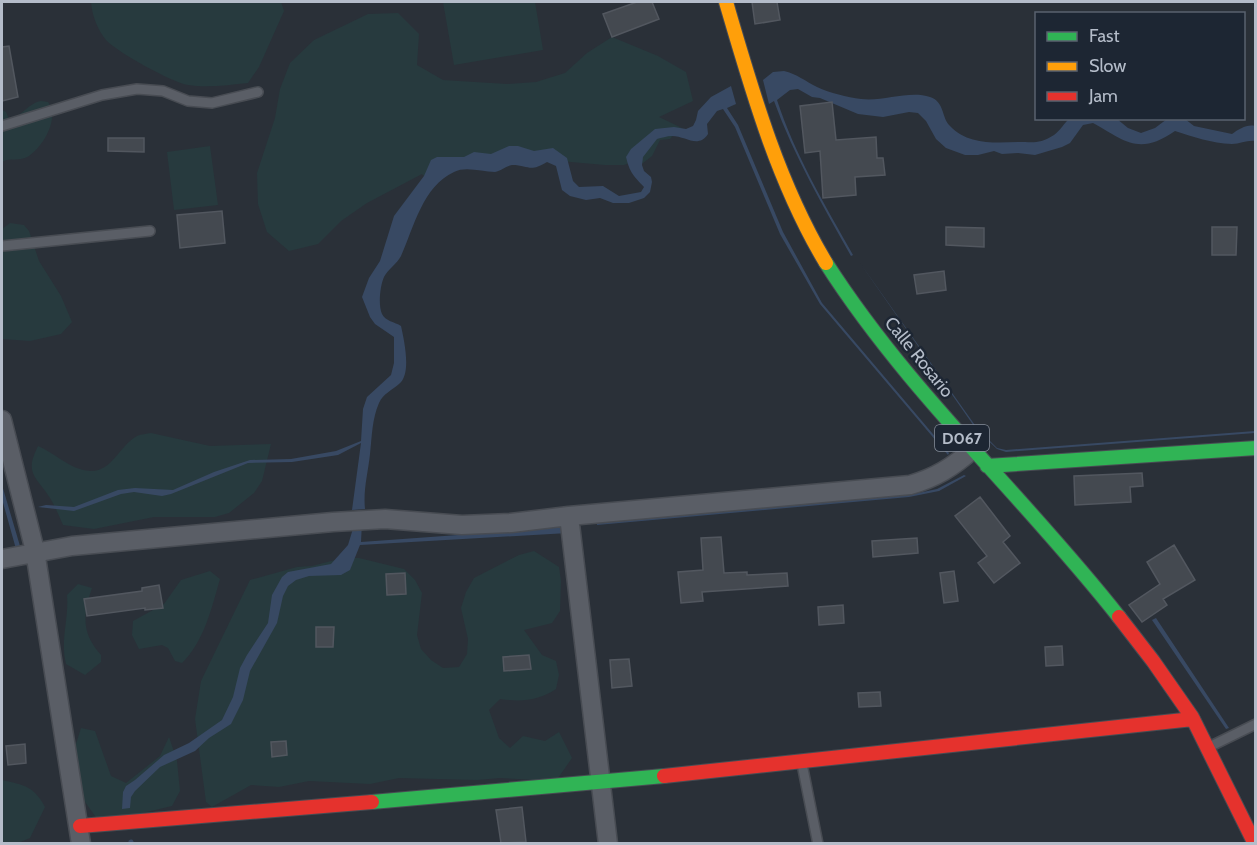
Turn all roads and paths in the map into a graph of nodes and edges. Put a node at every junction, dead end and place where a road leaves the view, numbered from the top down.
1 (726, 2) edge
2 (258, 92) dead end
3 (2, 126) edge
4 (150, 231) dead end
5 (2, 246) edge
6 (2, 420) edge
7 (1256, 448) edge
8 (973, 449) junction
9 (987, 466) junction
10 (569, 516) junction
11 (35, 551) junction
12 (2, 559) edge
13 (1193, 719) junction
14 (1256, 724) edge
15 (1207, 748) junction
16 (802, 761) junction
17 (602, 783) junction
18 (81, 835) edge
19 (608, 843) edge
20 (818, 843) edge
21 (1255, 843) edge

1 - 8 street, Calle Rosario / D067
2 - 3 lane
4 - 5 lane
6 - 11 street
7 - 9 street
8 - 9 street, Calle Rosario / D067
8 - 10 street
9 - 13 street, Calle Rosario / D067
10 - 11 street
10 - 17 street
11 - 12 street
11 - 18 street
13 - 15 street, Calle Rosario / D067
13 - 16 street
14 - 15 lane
15 - 21 street, Calle Rosario / D067
16 - 17 street
16 - 20 lane
17 - 18 street
17 - 19 street

